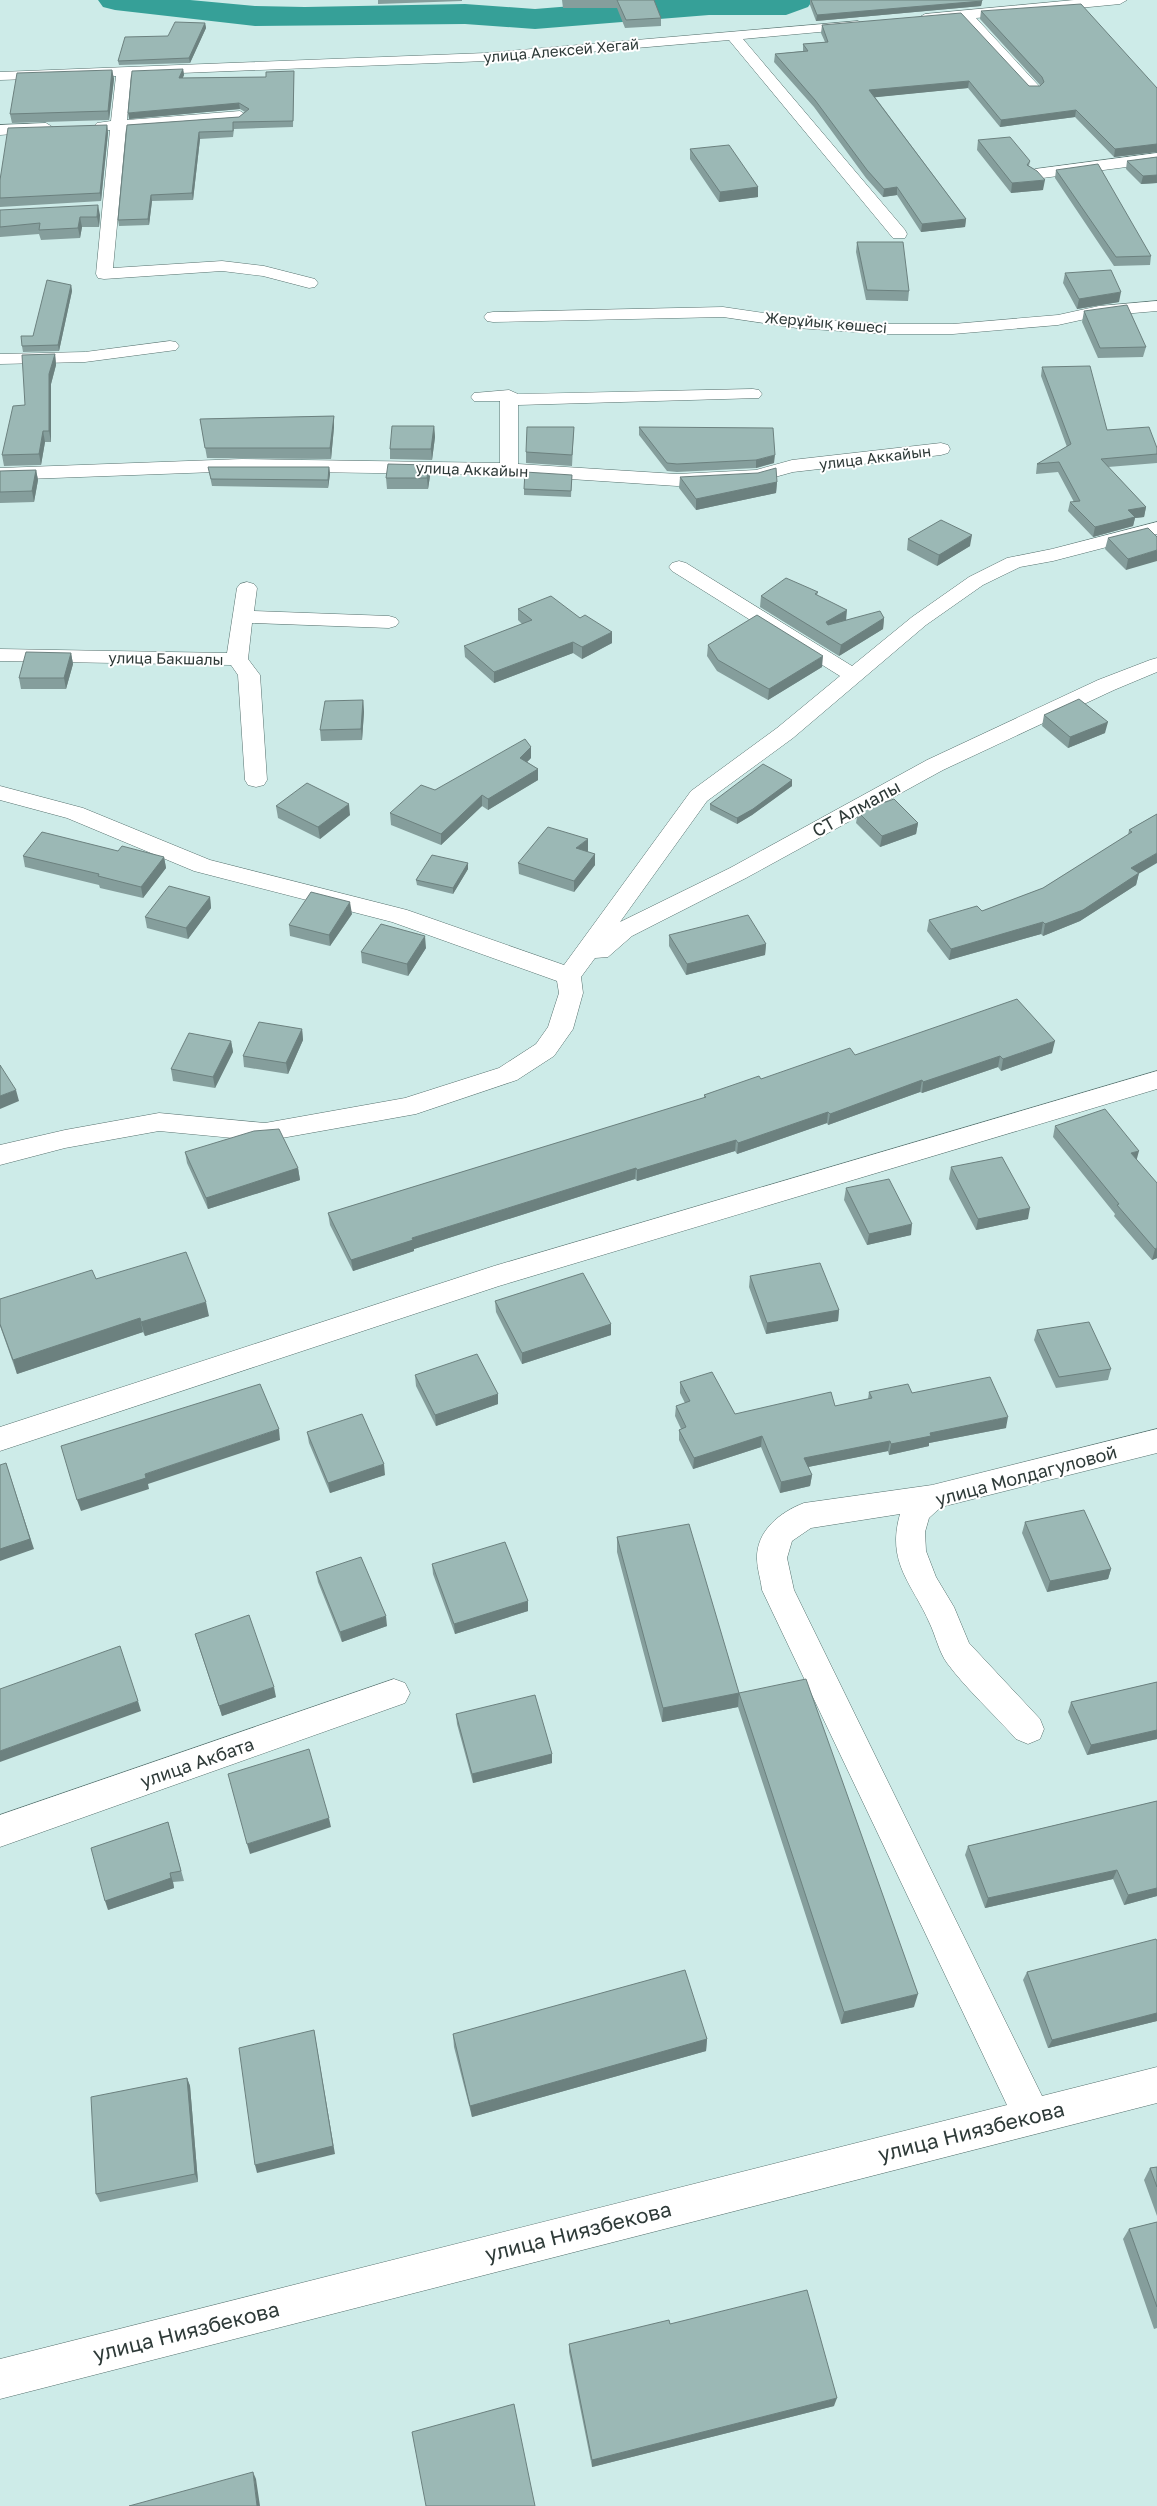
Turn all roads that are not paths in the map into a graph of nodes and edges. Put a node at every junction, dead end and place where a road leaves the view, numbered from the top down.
1 (1120, 0) edge
2 (966, 14) junction
3 (908, 20) edge
4 (870, 24) edge
5 (733, 36) junction
6 (124, 70) junction
7 (0, 76) edge
8 (1034, 89) edge
9 (240, 116) edge
10 (118, 126) junction
11 (89, 127) edge
12 (59, 128) edge
13 (0, 130) edge
14 (1157, 158) edge
15 (1035, 174) edge
16 (109, 208) junction
17 (90, 209) edge
18 (899, 234) dead end
19 (309, 283) dead end
20 (1157, 306) edge
21 (494, 317) dead end
22 (170, 346) dead end
23 (5, 361) edge
24 (753, 394) dead end
25 (480, 397) dead end
26 (509, 400) junction
27 (941, 449) dead end
28 (509, 469) junction
29 (0, 474) edge
30 (1157, 528) edge
31 (679, 567) dead end
32 (247, 588) dead end
33 (244, 617) junction
34 (389, 622) dead end
35 (0, 655) edge
36 (237, 659) junction
37 (1157, 664) edge
38 (854, 676) junction
39 (256, 780) dead end
40 (0, 793) edge
41 (569, 976) junction
42 (1157, 1080) edge
43 (0, 1155) edge
44 (0, 1439) edge
45 (1157, 1441) edge
46 (932, 1497) junction
47 (394, 1693) dead end
48 (1028, 1729) dead end
49 (0, 1831) edge
50 (1157, 2085) edge
51 (1032, 2116) junction
52 (0, 2378) edge

1 - 2 street
2 - 3 street
2 - 8 street
4 - 5 street, улица Алексей Хегай
5 - 6 street, улица Алексей Хегай
5 - 18 street
6 - 7 street, улица Алексей Хегай
6 - 10 street
9 - 10 street
10 - 11 street
10 - 16 street
12 - 13 street
14 - 15 street
16 - 17 street
16 - 19 street
20 - 21 street, Жерұйық көшесі
22 - 23 street
24 - 26 street
25 - 26 street
26 - 28 street
27 - 28 street, улица Аккайын
28 - 29 street, улица Аккайын
30 - 38 street
31 - 38 street
32 - 33 street
33 - 34 street
33 - 36 street
35 - 36 street, улица Бакшалы
36 - 39 street, улица Бакшалы
37 - 41 street, СТ Алмалы
38 - 41 street
40 - 41 street
41 - 43 street
42 - 44 street
45 - 46 street, улица Молдагуловой
46 - 48 street, улица Молдагуловой
46 - 51 street
47 - 49 street, улица Акбата
50 - 51 street, улица Ниязбекова
51 - 52 street, улица Ниязбекова

